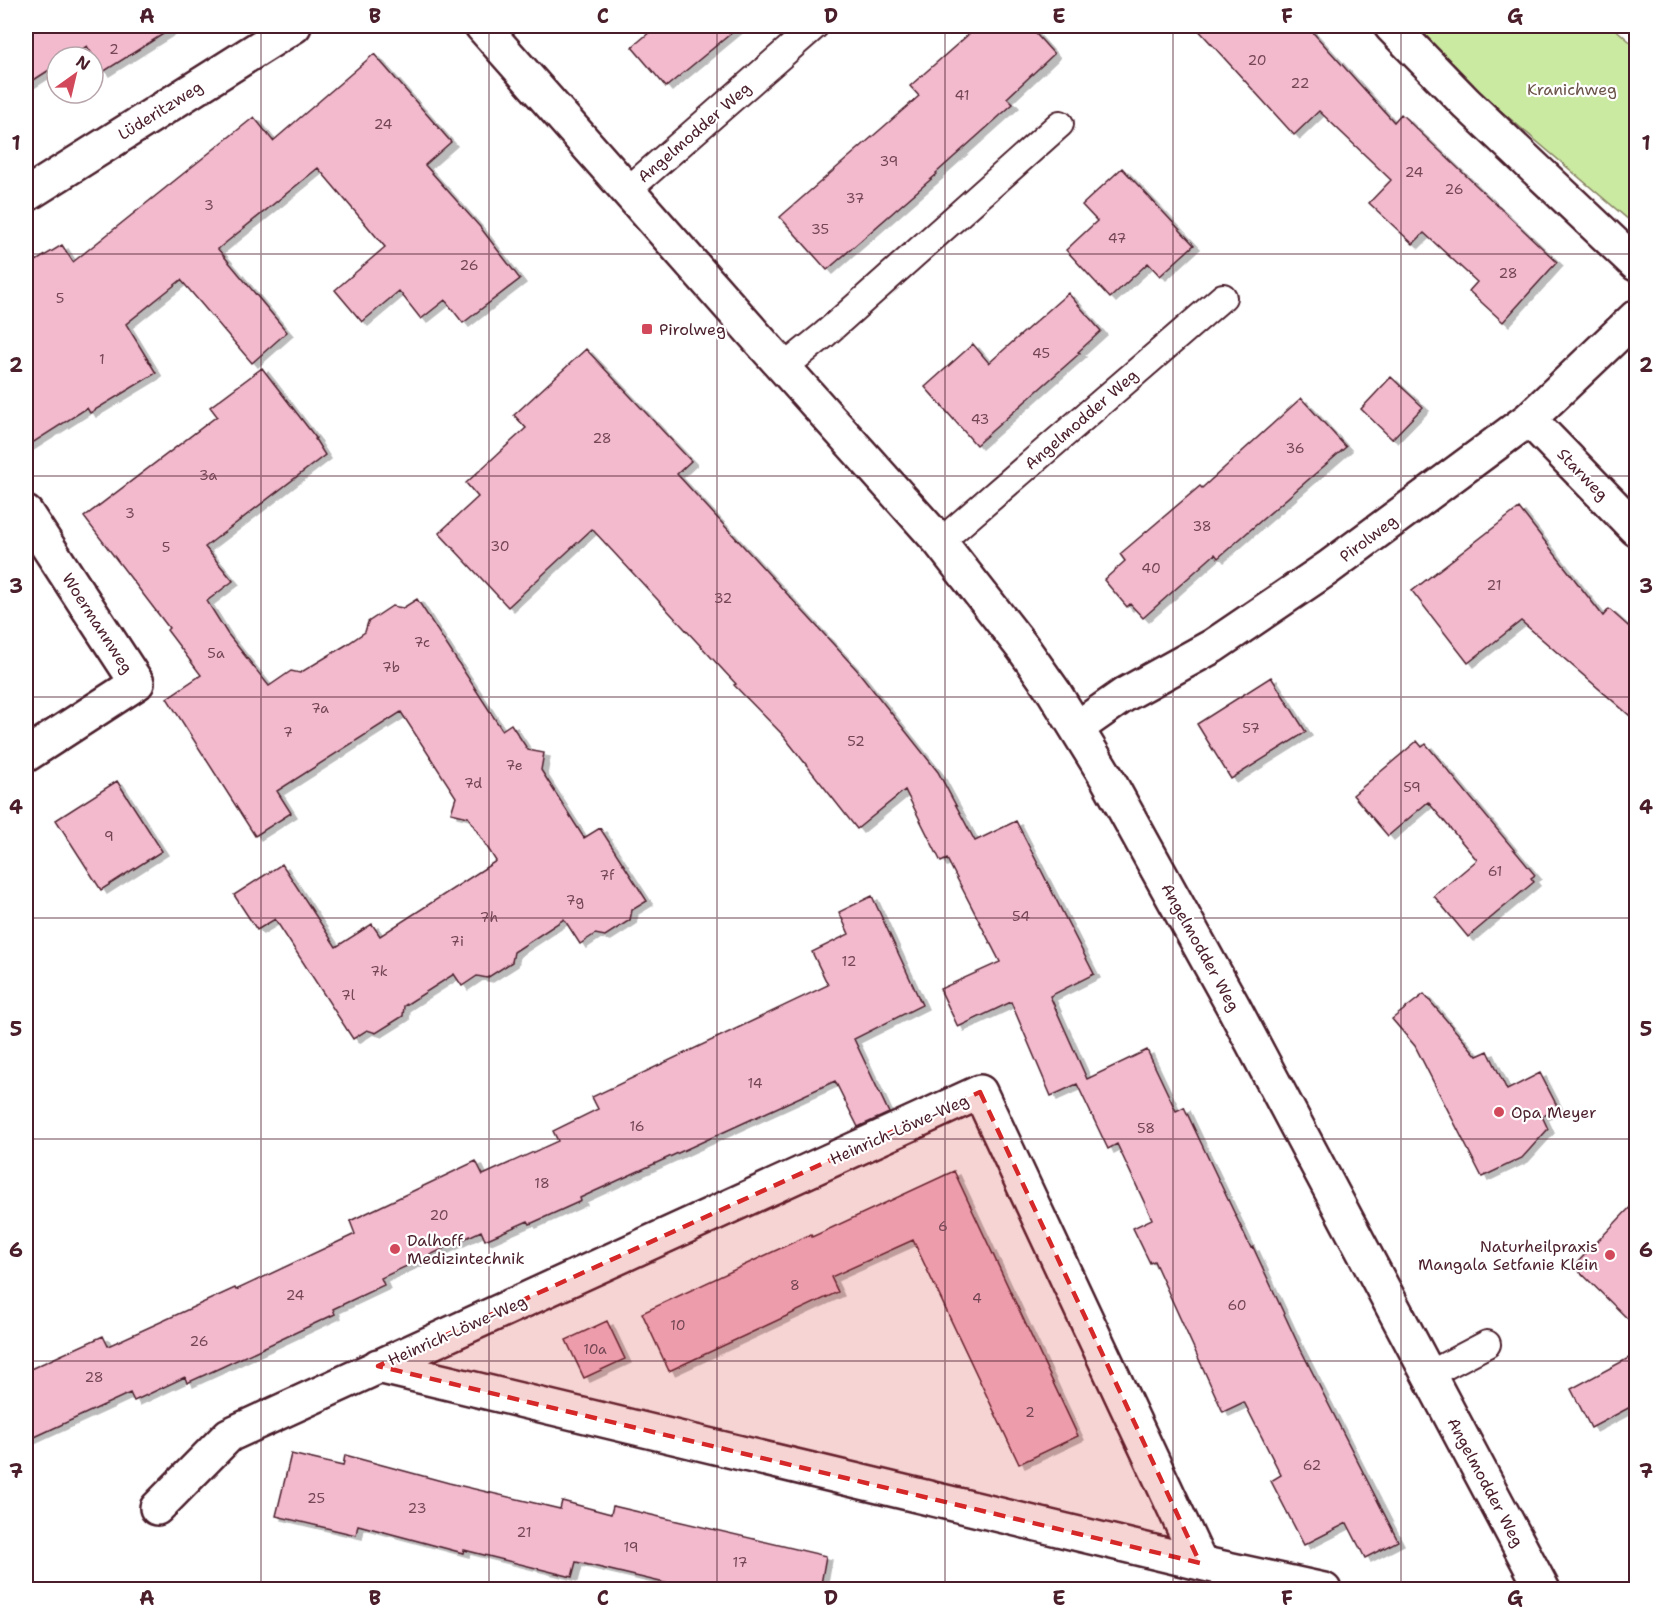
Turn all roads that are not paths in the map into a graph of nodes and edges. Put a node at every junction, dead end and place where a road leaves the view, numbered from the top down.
1 (294, 26) edge
2 (482, 26) edge
3 (815, 26) edge
4 (1391, 26) edge
5 (1060, 124) dead end
6 (628, 190) junction
7 (26, 195) edge
8 (1636, 264) edge
9 (1223, 297) dead end
10 (1636, 317) edge
11 (783, 368) junction
12 (1529, 418) junction
13 (26, 513) edge
14 (1636, 529) edge
15 (940, 542) junction
16 (1077, 728) junction
17 (26, 755) edge
18 (1487, 1344) dead end
19 (378, 1366) junction
20 (1428, 1375) junction
21 (157, 1508) dead end
22 (1200, 1563) junction
23 (1324, 1590) edge
24 (1543, 1590) edge

1 - 7 street, Lüderitzweg
2 - 6 street, Angelmodder Weg
3 - 6 lane, Angelmodder Weg
4 - 8 street
5 - 11 lane
6 - 11 street, Angelmodder Weg
9 - 15 lane, Angelmodder Weg
10 - 12 street, Pirolweg
11 - 15 street, Angelmodder Weg
12 - 14 street, Starweg
12 - 16 street, Pirolweg
13 - 17 street, Woermannweg
15 - 16 street, Angelmodder Weg
16 - 20 street, Angelmodder Weg
18 - 20 lane
19 - 21 street, Heinrich-Löwe-Weg
19 - 22 street, Heinrich-Löwe-Weg
19 - 22 street, Heinrich-Löwe-Weg
20 - 24 street, Angelmodder Weg
22 - 23 street, Heinrich-Löwe-Weg

